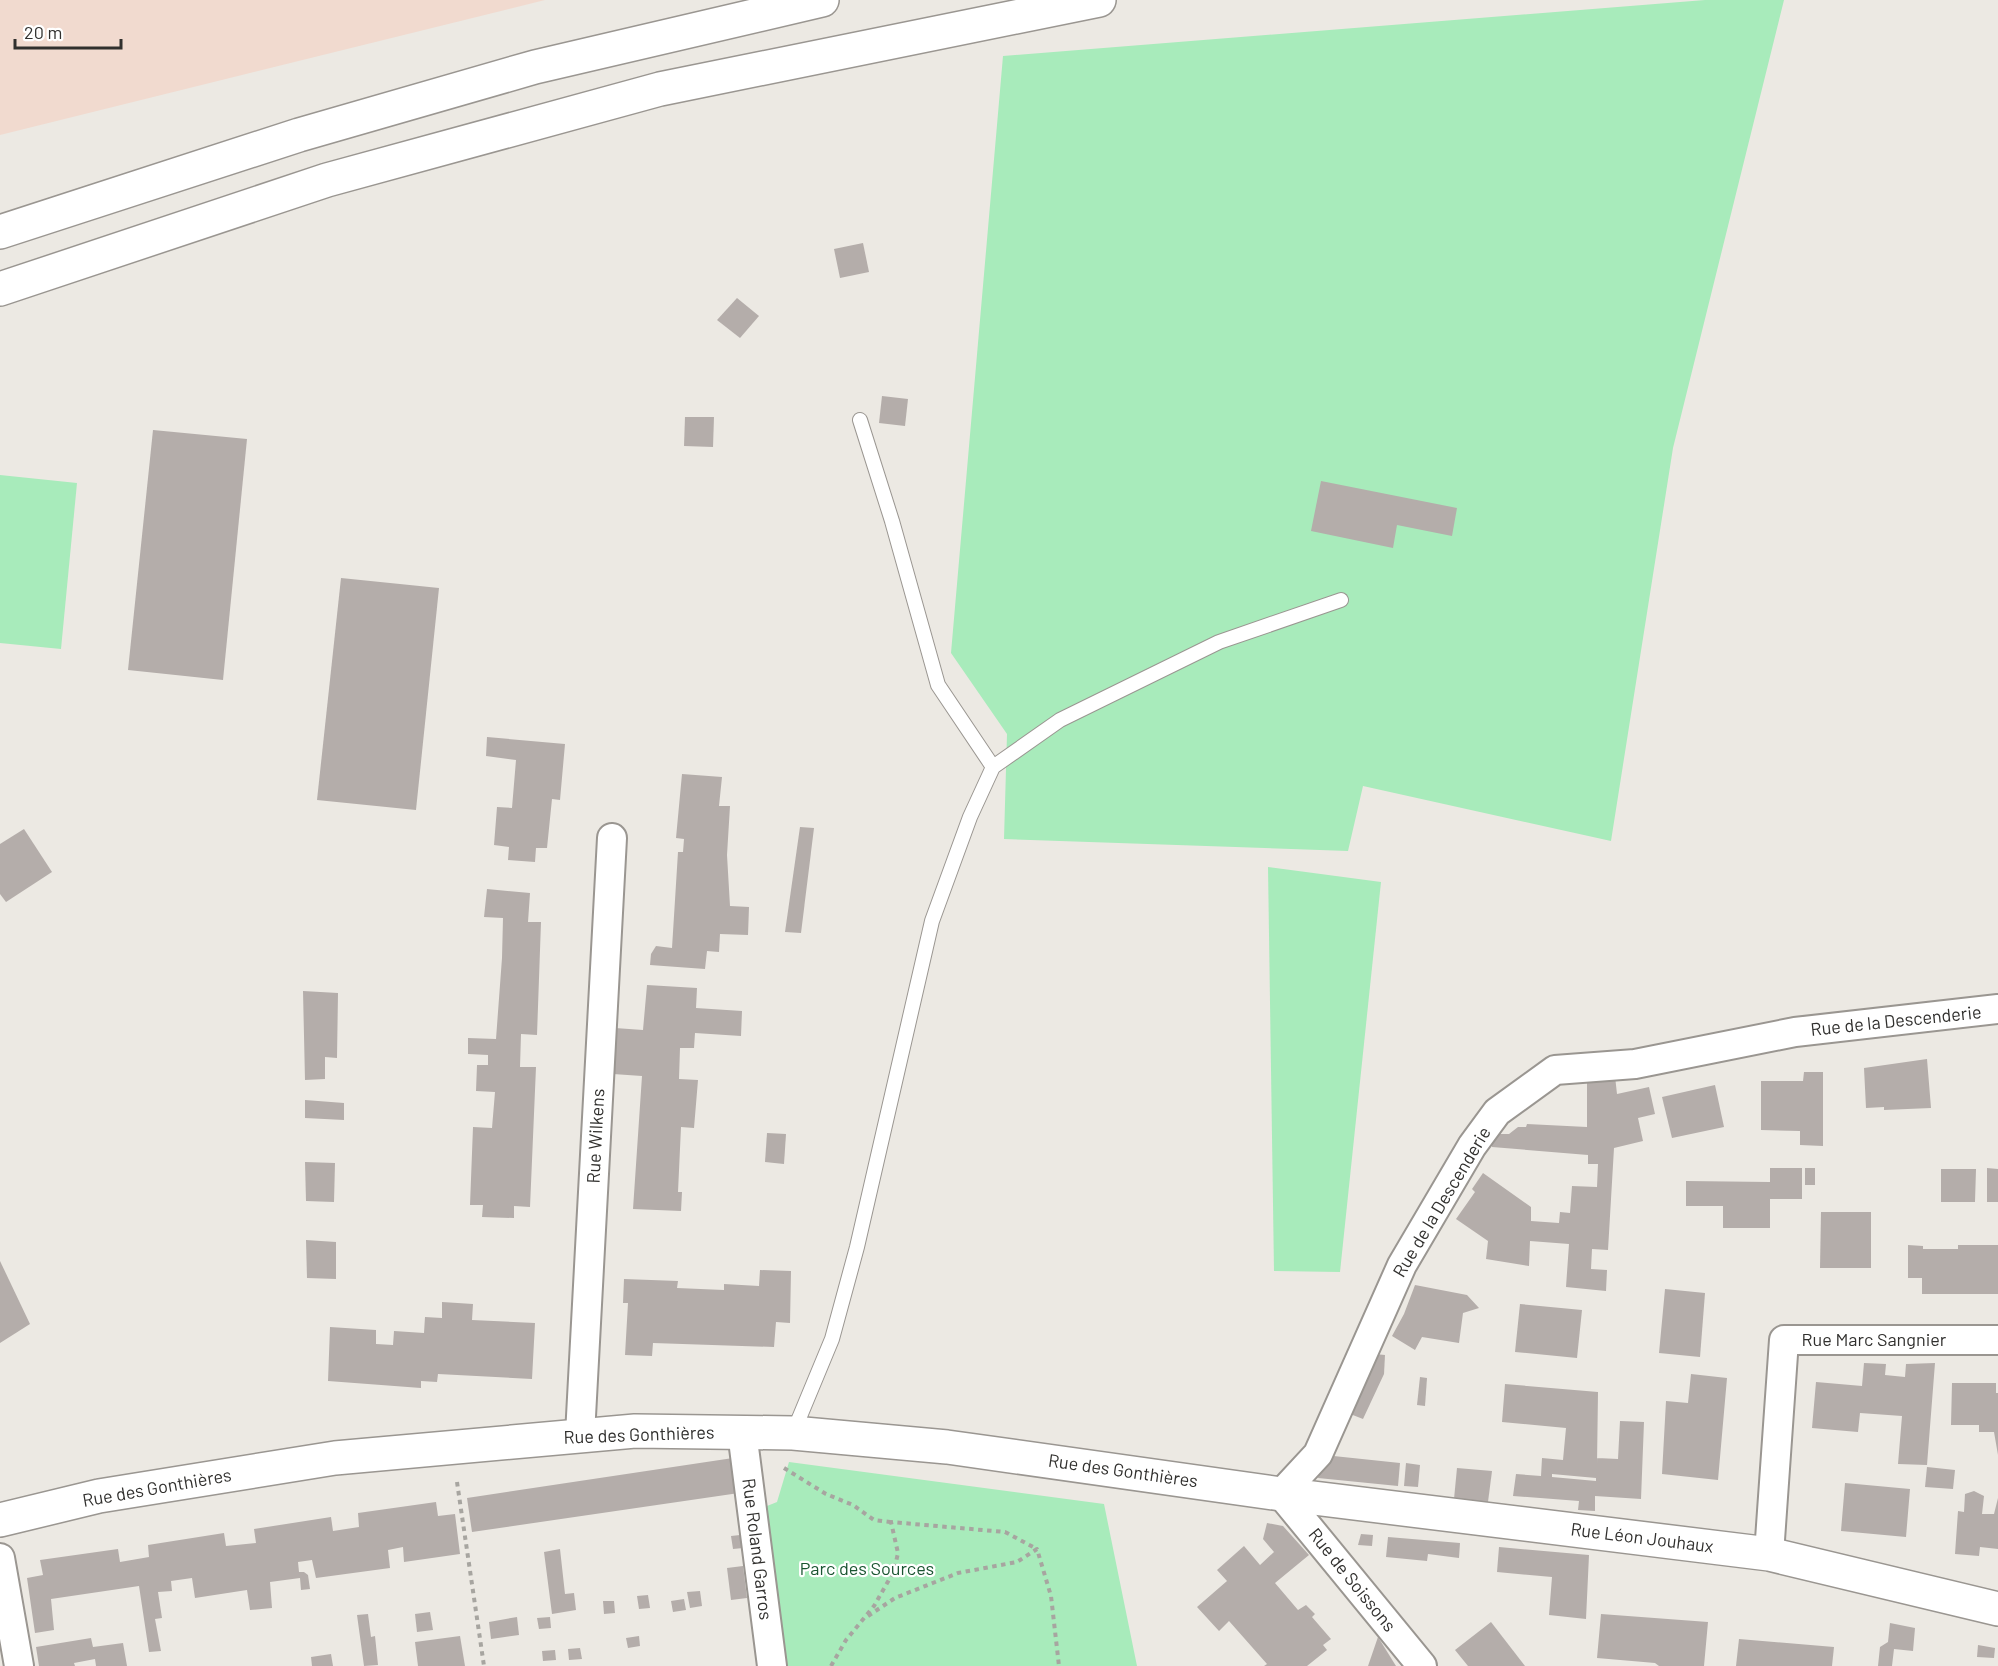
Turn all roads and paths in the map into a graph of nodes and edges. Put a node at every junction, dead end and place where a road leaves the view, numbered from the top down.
1 (822, 0) edge
2 (1099, 0) edge
3 (0, 232) edge
4 (0, 289) edge
5 (860, 420) dead end
6 (1341, 600) dead end
7 (993, 767) junction
8 (612, 838) dead end
9 (1998, 1009) edge
10 (1998, 1340) edge
11 (793, 1433) junction
12 (580, 1435) junction
13 (743, 1436) junction
14 (457, 1481) dead end
15 (1281, 1494) junction
16 (0, 1520) edge
17 (891, 1522) junction
18 (1037, 1549) junction
19 (1769, 1554) junction
20 (0, 1558) edge
21 (1998, 1609) edge
22 (862, 1620) junction
23 (19, 1666) edge
24 (484, 1666) edge
25 (772, 1666) edge
26 (831, 1666) edge
27 (1059, 1666) edge
28 (1422, 1666) edge

1 - 3 main road
2 - 4 main road
5 - 7 lane
6 - 7 lane
7 - 11 lane
8 - 12 street, Rue Wilkens
9 - 15 street, Rue de la Descenderie
10 - 19 street, Rue Marc Sangnier
11 - 13 main road, Rue des Gonthières
11 - 15 main road, Rue des Gonthières
12 - 13 main road, Rue des Gonthières
12 - 16 main road, Rue des Gonthières
13 - 17 path
13 - 25 street, Rue Roland Garros
14 - 24 path
15 - 19 main road, Rue Léon Jouhaux
15 - 28 street, Rue de Soissons
17 - 18 path
17 - 22 path
18 - 22 path
18 - 27 path
19 - 21 main road, Rue Léon Jouhaux
20 - 23 street
22 - 26 path

